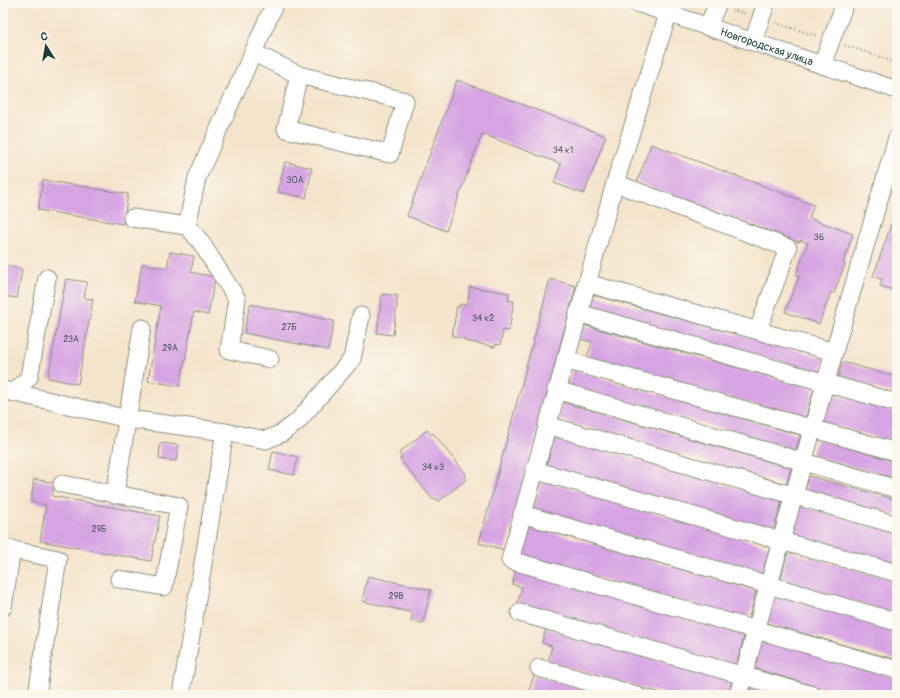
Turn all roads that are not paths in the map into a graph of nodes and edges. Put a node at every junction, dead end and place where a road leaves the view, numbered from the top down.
1 (275, 3) edge
2 (636, 3) edge
3 (845, 3) edge
4 (717, 5) edge
5 (764, 10) edge
6 (668, 14) junction
7 (708, 26) junction
8 (754, 42) junction
9 (254, 53) junction
10 (822, 65) junction
11 (299, 75) junction
12 (897, 90) edge
13 (897, 138) edge
14 (615, 183) junction
15 (132, 218) dead end
16 (187, 226) junction
17 (47, 278) dead end
18 (586, 283) junction
19 (578, 313) junction
20 (361, 316) dead end
21 (142, 328) dead end
22 (758, 330) junction
23 (834, 352) junction
24 (270, 359) dead end
25 (565, 360) junction
26 (825, 383) junction
27 (556, 390) junction
28 (9, 391) edge
29 (897, 403) edge
30 (128, 419) junction
31 (547, 425) junction
32 (812, 429) junction
33 (225, 432) junction
34 (897, 452) edge
35 (803, 463) junction
36 (534, 470) junction
37 (62, 484) dead end
38 (897, 489) edge
39 (115, 495) junction
40 (794, 496) junction
41 (522, 514) junction
42 (897, 525) edge
43 (781, 541) junction
44 (8, 549) edge
45 (897, 573) edge
46 (119, 579) dead end
47 (768, 586) junction
48 (3, 607) edge
49 (520, 613) dead end
50 (897, 622) edge
51 (756, 631) junction
52 (539, 668) dead end
53 (897, 670) edge
54 (743, 676) junction
55 (37, 695) edge
56 (181, 695) edge
57 (636, 695) edge
58 (738, 695) edge
59 (812, 695) edge

1 - 9 street
2 - 6 street, Новгородская улица
3 - 10 street
4 - 7 street
5 - 8 street
6 - 7 street, Новгородская улица
6 - 14 street
7 - 8 street, Новгородская улица
8 - 10 street, Новгородская улица
9 - 11 street
9 - 16 street
10 - 12 street, Новгородская улица
11 - 11 street
13 - 23 street
14 - 18 street
14 - 22 street
15 - 16 street
16 - 24 street
17 - 28 street
18 - 19 street
18 - 22 street
19 - 25 street
19 - 26 street
20 - 33 street
21 - 30 street
22 - 23 street
23 - 26 street
25 - 27 street
25 - 32 street
26 - 29 street
26 - 32 street
27 - 31 street
27 - 35 street
28 - 30 street
30 - 33 street
30 - 39 street
31 - 36 street
31 - 40 street
32 - 34 street
32 - 35 street
33 - 56 street
35 - 38 street
35 - 40 street
36 - 41 street
36 - 43 street
37 - 39 street
39 - 46 street
40 - 42 street
40 - 43 street
41 - 47 street
41 - 51 street
43 - 45 street
43 - 47 street
44 - 48 street
44 - 55 street
47 - 50 street
47 - 51 street
49 - 54 street
51 - 53 street
51 - 54 street
52 - 57 street
54 - 58 street
54 - 59 street

